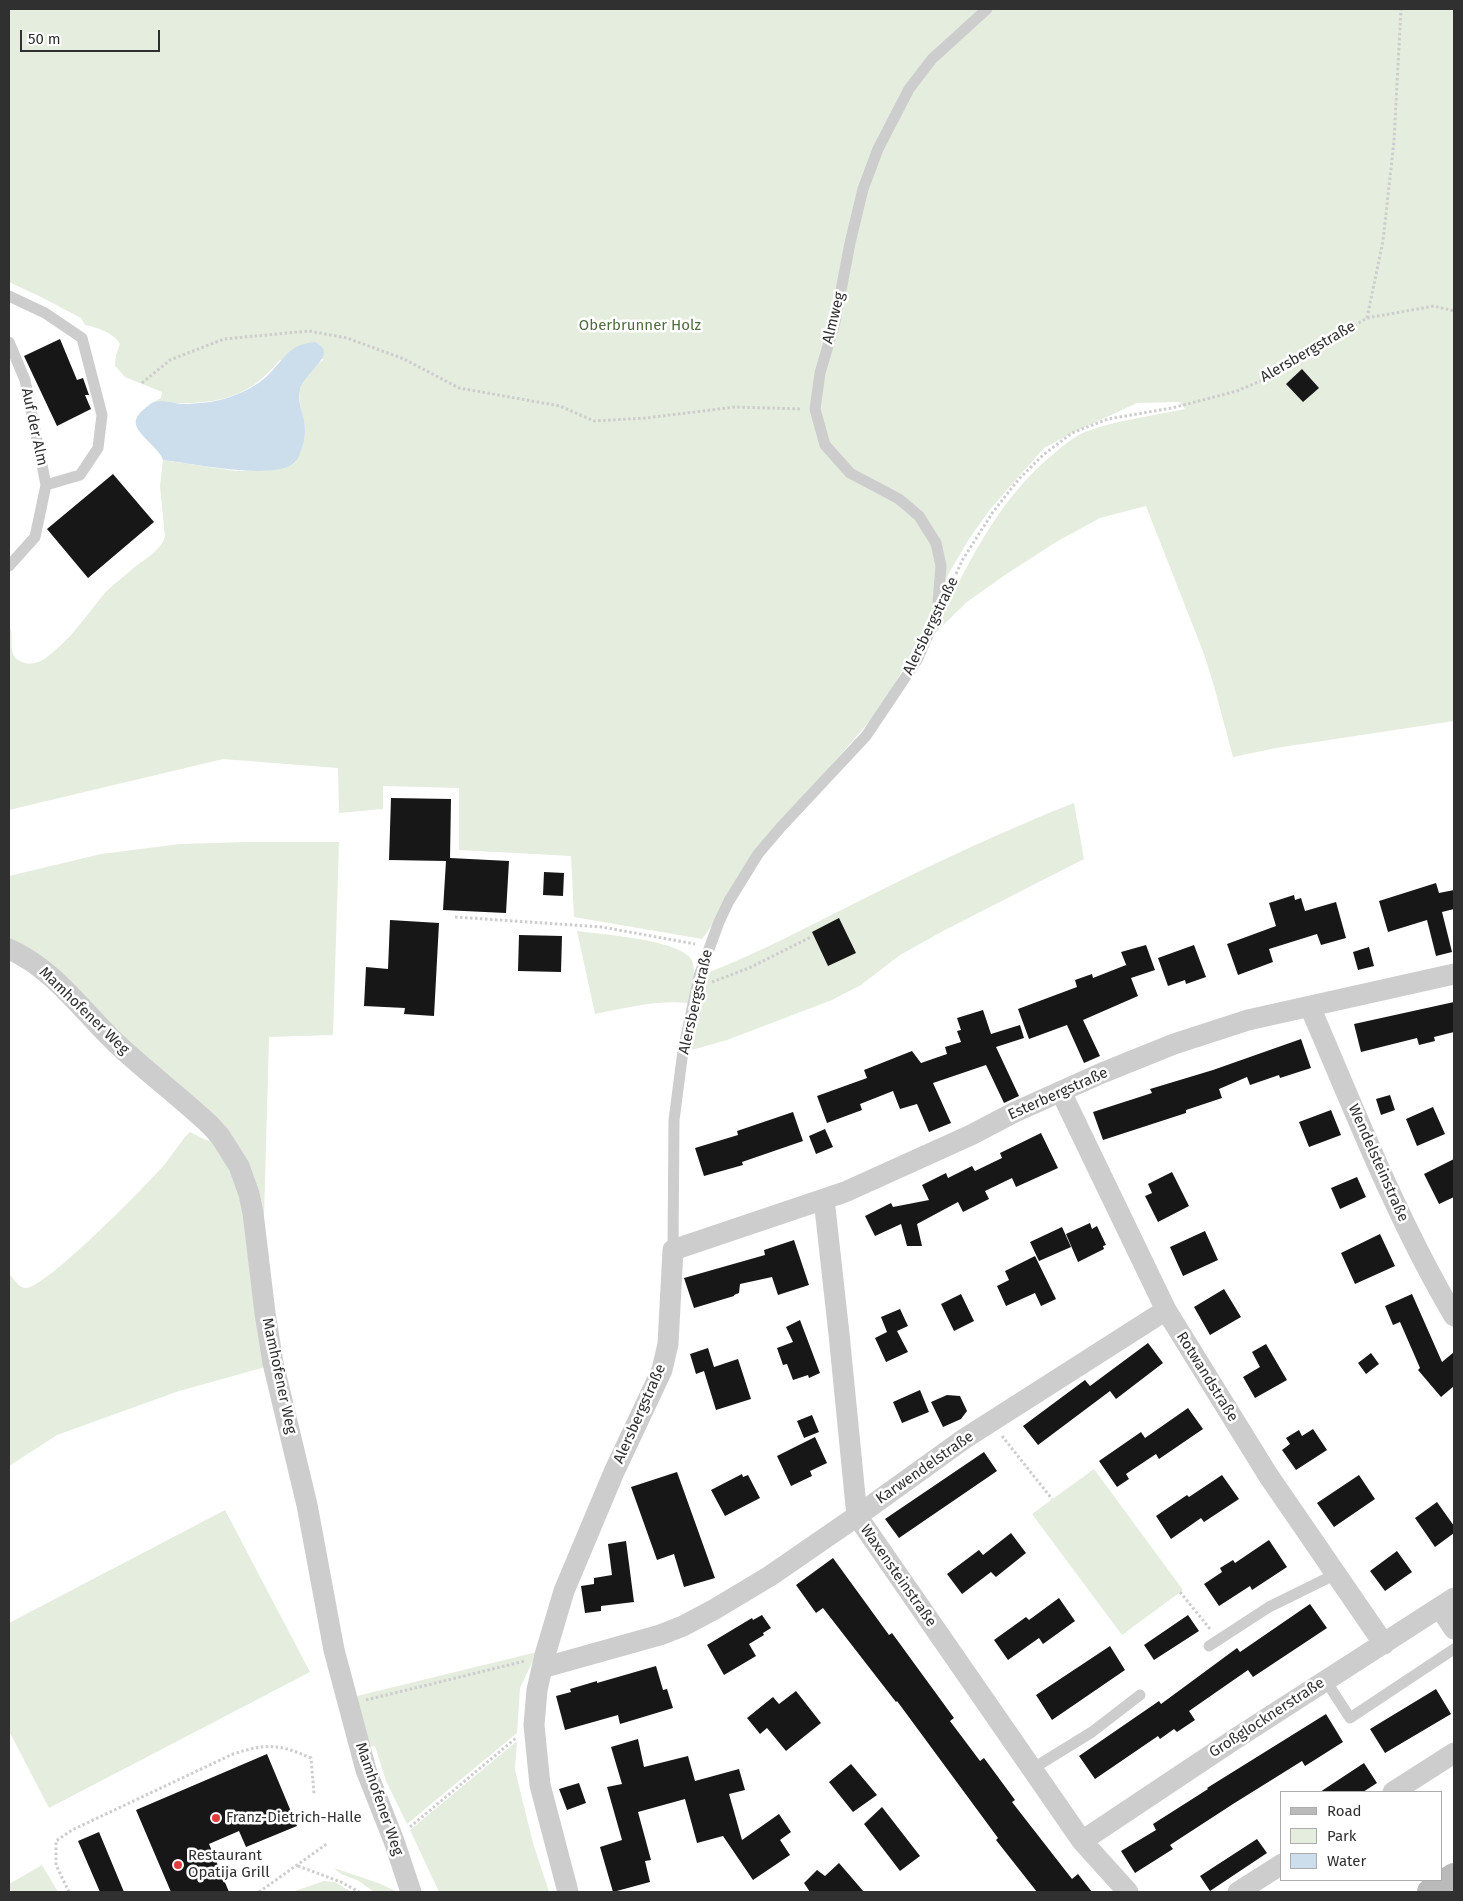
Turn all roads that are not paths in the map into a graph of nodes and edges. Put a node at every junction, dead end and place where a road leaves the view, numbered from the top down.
1 (987, 9) edge
2 (9, 296) edge
3 (9, 342) edge
4 (46, 485) junction
5 (9, 566) edge
6 (937, 615) joint
7 (9, 949) edge
8 (1454, 974) edge
9 (1310, 1007) junction
10 (1061, 1092) junction
11 (824, 1199) junction
12 (673, 1250) junction
13 (1166, 1310) junction
14 (1454, 1316) edge
15 (857, 1516) junction
16 (1336, 1574) junction
17 (1447, 1603) edge
18 (1454, 1629) edge
19 (1214, 1643) road end
20 (1384, 1644) junction
21 (1454, 1649) edge
22 (543, 1662) junction
23 (1326, 1680) junction
24 (1140, 1695) dead end
25 (1454, 1753) edge
26 (1032, 1769) junction
27 (1395, 1791) edge
28 (1082, 1841) junction
29 (1280, 1865) edge
30 (1454, 1877) edge
31 (411, 1892) edge
32 (568, 1892) edge
33 (1128, 1892) edge
34 (1238, 1892) edge
35 (1432, 1892) edge

1 - 6 lane, Almweg
2 - 4 lane, Auf der Alm
3 - 4 lane, Auf der Alm
4 - 5 lane, Auf der Alm
6 - 12 lane, Alersbergstraße
7 - 31 street, Mamhofener Weg
8 - 9 street, Esterbergstraße
9 - 10 street, Esterbergstraße
9 - 14 street, Wendelsteinstraße
10 - 11 street, Esterbergstraße
10 - 13 street, Rotwandstraße
11 - 12 street, Esterbergstraße
11 - 15 street, Waxensteinstraße
12 - 22 street, Alersbergstraße
13 - 15 street, Karwendelstraße
13 - 16 street, Rotwandstraße
15 - 22 street, Karwendelstraße
15 - 26 street, Waxensteinstraße
16 - 19 lane
16 - 20 street, Rotwandstraße
17 - 18 street
17 - 20 street, Großglocknerstraße
20 - 23 street, Großglocknerstraße
21 - 23 lane
22 - 32 street, Alersbergstraße
23 - 28 street, Großglocknerstraße
24 - 26 lane
25 - 27 street
26 - 28 street, Waxensteinstraße
28 - 33 street, Waxensteinstraße
29 - 34 street
30 - 35 street

